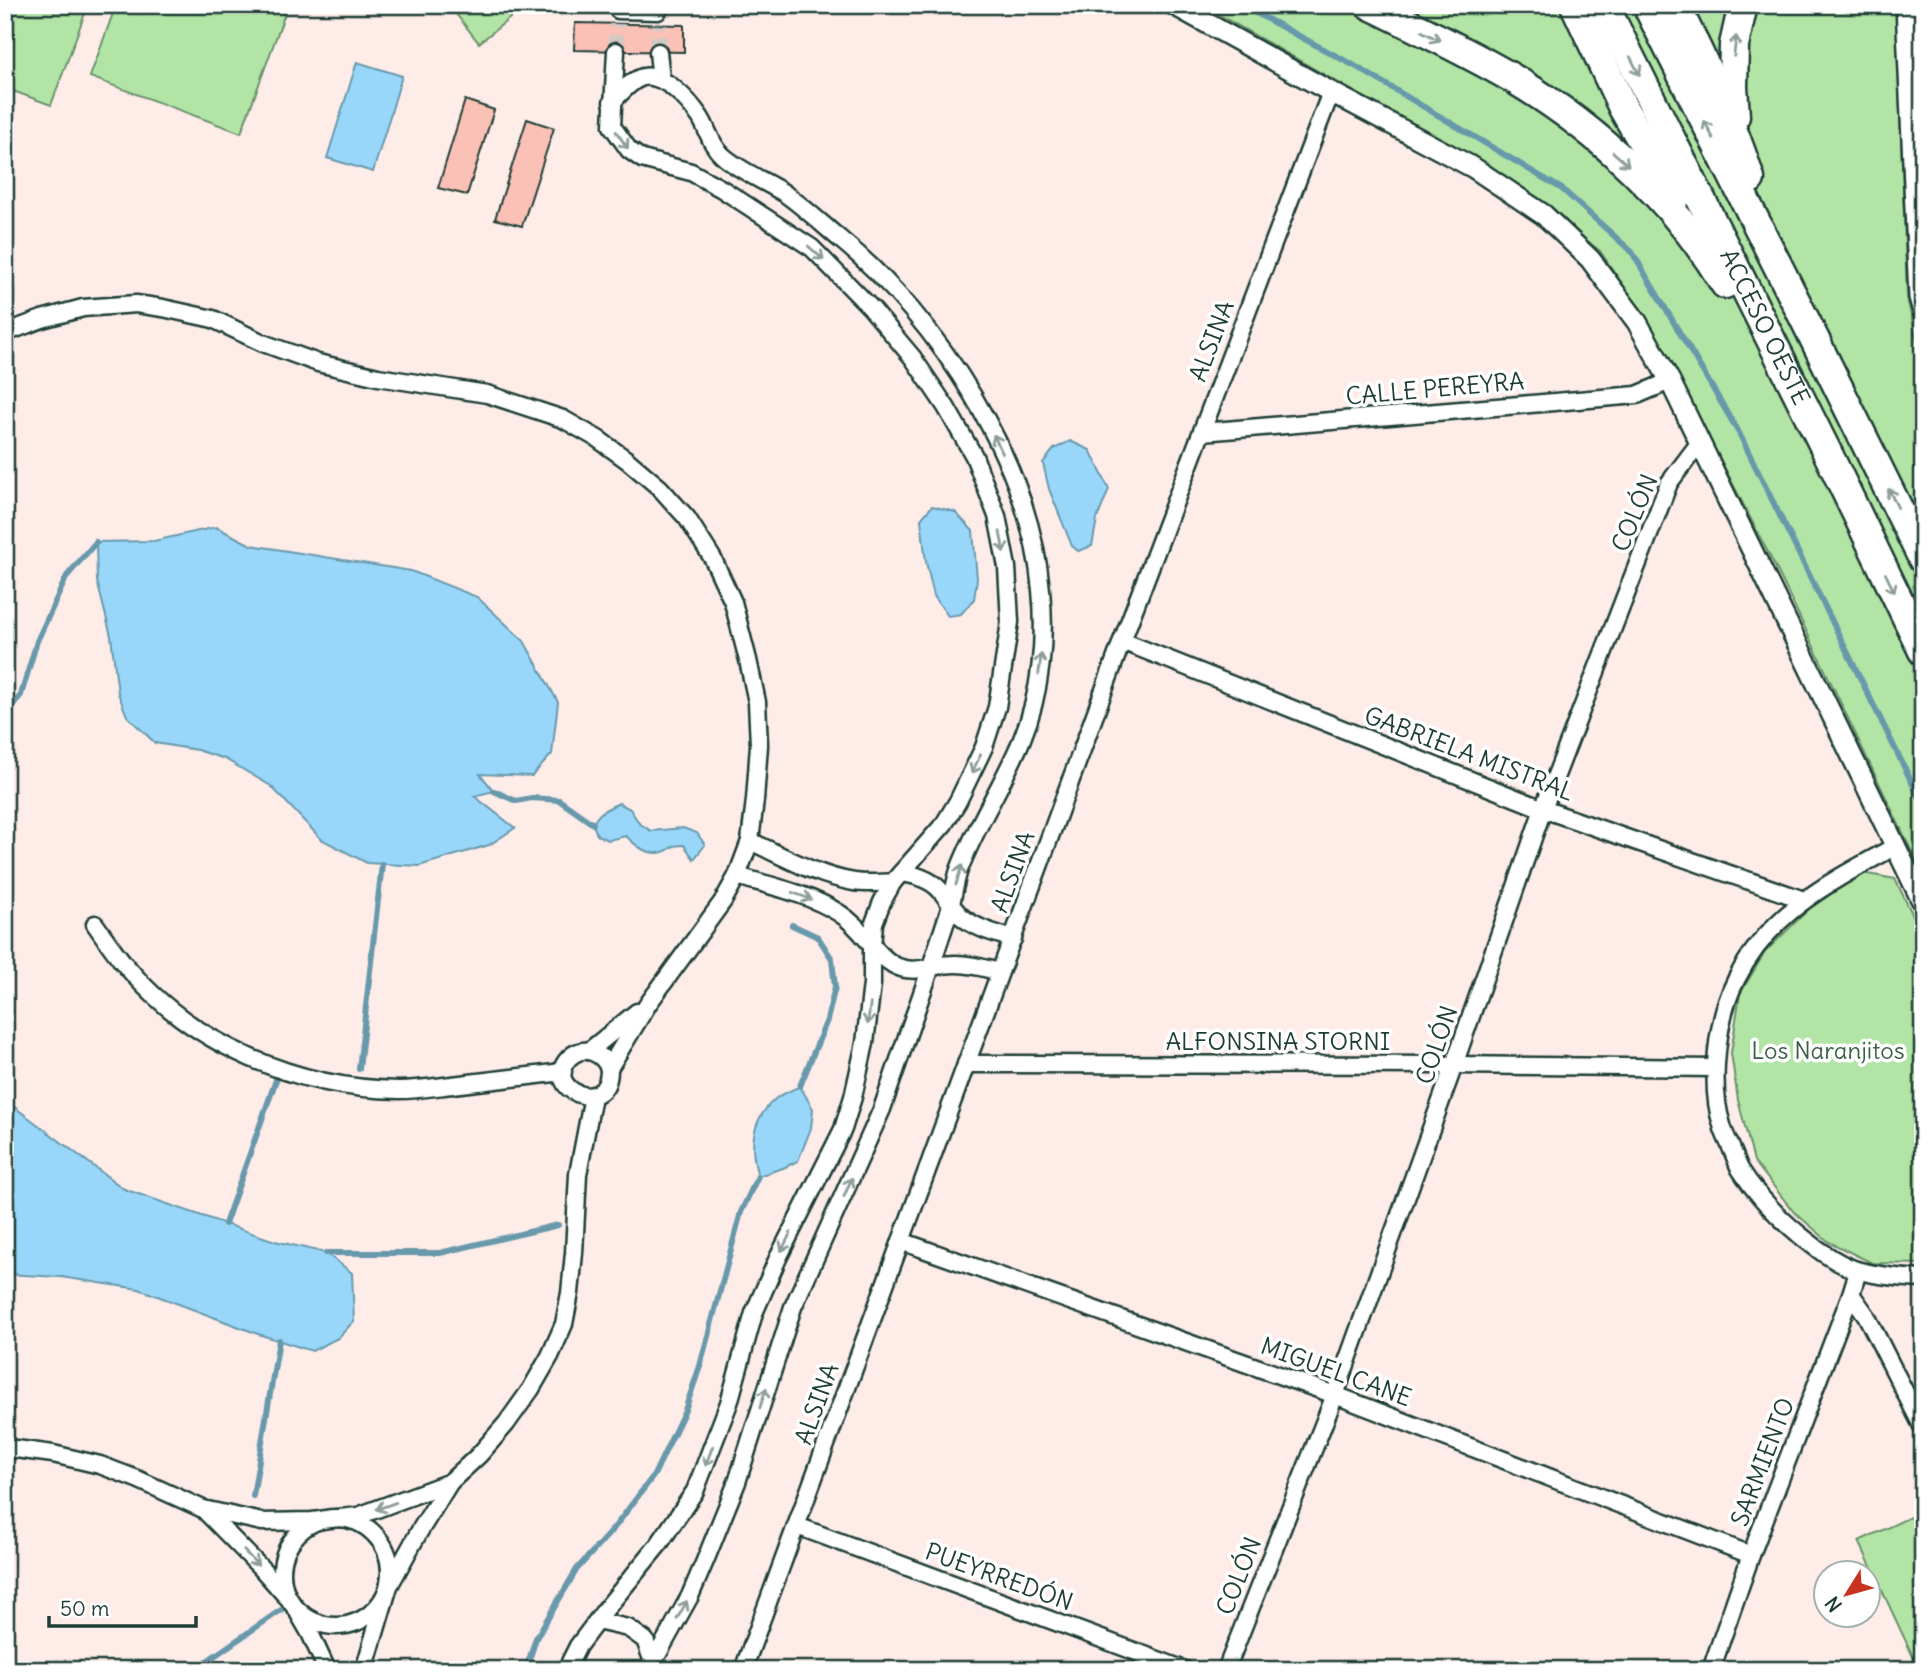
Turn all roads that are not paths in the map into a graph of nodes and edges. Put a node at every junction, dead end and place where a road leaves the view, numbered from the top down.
1 (1174, 5) edge
2 (1370, 5) edge
3 (1575, 5) edge
4 (1604, 5) edge
5 (1647, 5) edge
6 (1675, 5) edge
7 (1743, 5) edge
8 (1906, 5) edge
9 (617, 13) edge
10 (658, 14) edge
11 (616, 51) tunnel mouth
12 (658, 52) tunnel mouth
13 (661, 79) junction
14 (1331, 92) junction
15 (1916, 92) edge
16 (612, 102) junction
17 (1736, 136) junction
18 (735, 164) junction
19 (722, 189) junction
20 (1707, 255) junction
21 (1923, 312) edge
22 (1806, 322) junction
23 (5, 333) edge
24 (1670, 381) junction
25 (1202, 432) junction
26 (1700, 442) junction
27 (1829, 456) junction
28 (1923, 559) edge
29 (1122, 642) junction
30 (1923, 651) edge
31 (1543, 809) junction
32 (750, 841) junction
33 (1896, 846) junction
34 (737, 876) junction
35 (897, 877) junction
36 (1804, 900) junction
37 (1923, 903) edge
38 (950, 906) junction
39 (94, 924) dead end
40 (1013, 939) junction
41 (872, 946) junction
42 (931, 967) junction
43 (999, 972) junction
44 (648, 1004) junction
45 (589, 1051) junction
46 (966, 1064) junction
47 (1454, 1065) junction
48 (608, 1069) junction
49 (1715, 1069) junction
50 (563, 1072) junction
51 (593, 1096) junction
52 (901, 1241) junction
53 (1857, 1271) junction
54 (1923, 1279) edge
55 (1851, 1294) junction
56 (1335, 1395) junction
57 (1923, 1428) edge
58 (5, 1449) edge
59 (450, 1482) junction
60 (203, 1509) junction
61 (327, 1519) junction
62 (797, 1526) junction
63 (1751, 1555) junction
64 (389, 1586) junction
65 (293, 1605) junction
66 (597, 1621) junction
67 (651, 1666) edge
68 (327, 1670) edge
69 (364, 1670) edge
70 (566, 1670) edge
71 (743, 1670) edge
72 (1185, 1670) edge
73 (1226, 1670) edge
74 (1711, 1670) edge

1 - 14 street
2 -> 20 highway
3 - 20 highway
4 -> 27 highway, ACCESO OESTE
22 -> 5 highway, ACCESO OESTE
6 - 17 highway
17 -> 7 highway
8 - 15 street
9 - 10 street
11 - 16 street
12 - 13 street
13 - 16 street
13 - 18 street
14 - 24 street
14 - 25 street, ALSINA
15 - 21 street
16 -> 19 street
17 - 22 highway
18 - 19 street
38 -> 18 street
19 -> 35 street
20 - 27 highway
28 -> 22 highway, ACCESO OESTE
23 - 32 street
24 - 25 street, CALLE PEREYRA
24 - 26 street
25 - 29 street, ALSINA
26 - 31 street, COLÓN
26 - 33 street
27 -> 30 highway, ACCESO OESTE
29 - 31 street, GABRIELA MISTRAL
29 - 40 street, ALSINA
31 - 36 street, GABRIELA MISTRAL
31 - 47 street, COLÓN
32 - 34 street
32 - 35 street
33 - 36 street
33 - 37 street
34 -> 41 street
34 - 44 street
35 - 38 street
35 - 41 street
36 - 49 street
38 - 40 street
38 - 42 street
39 - 50 street
40 - 43 street, ALSINA
41 - 42 street
41 -> 66 street
42 - 43 street
67 -> 42 street
43 - 46 street, ALSINA
44 - 45 street
44 - 48 street
45 - 48 street
45 - 50 street
46 - 47 street, ALFONSINA STORNI
46 - 52 street, ALSINA
47 - 49 street, ALFONSINA STORNI
47 - 56 street, COLÓN
48 - 51 street
49 - 53 street
50 - 51 street
51 - 59 street
52 - 56 street, MIGUEL CANE
52 - 62 street, ALSINA
53 - 54 street
53 - 55 street, SARMIENTO
55 - 57 street
55 - 63 street, SARMIENTO
56 - 63 street, MIGUEL CANE
56 - 73 street, COLÓN
58 - 60 street
59 -> 61 street
59 - 64 street
60 - 61 street
60 -> 65 street
61 - 64 street
61 - 65 street
62 - 71 street, ALSINA
62 - 72 street, PUEYRREDÓN
63 - 74 street, SARMIENTO
64 - 65 street
64 - 69 street
65 - 68 street
66 - 67 street
66 - 70 street

